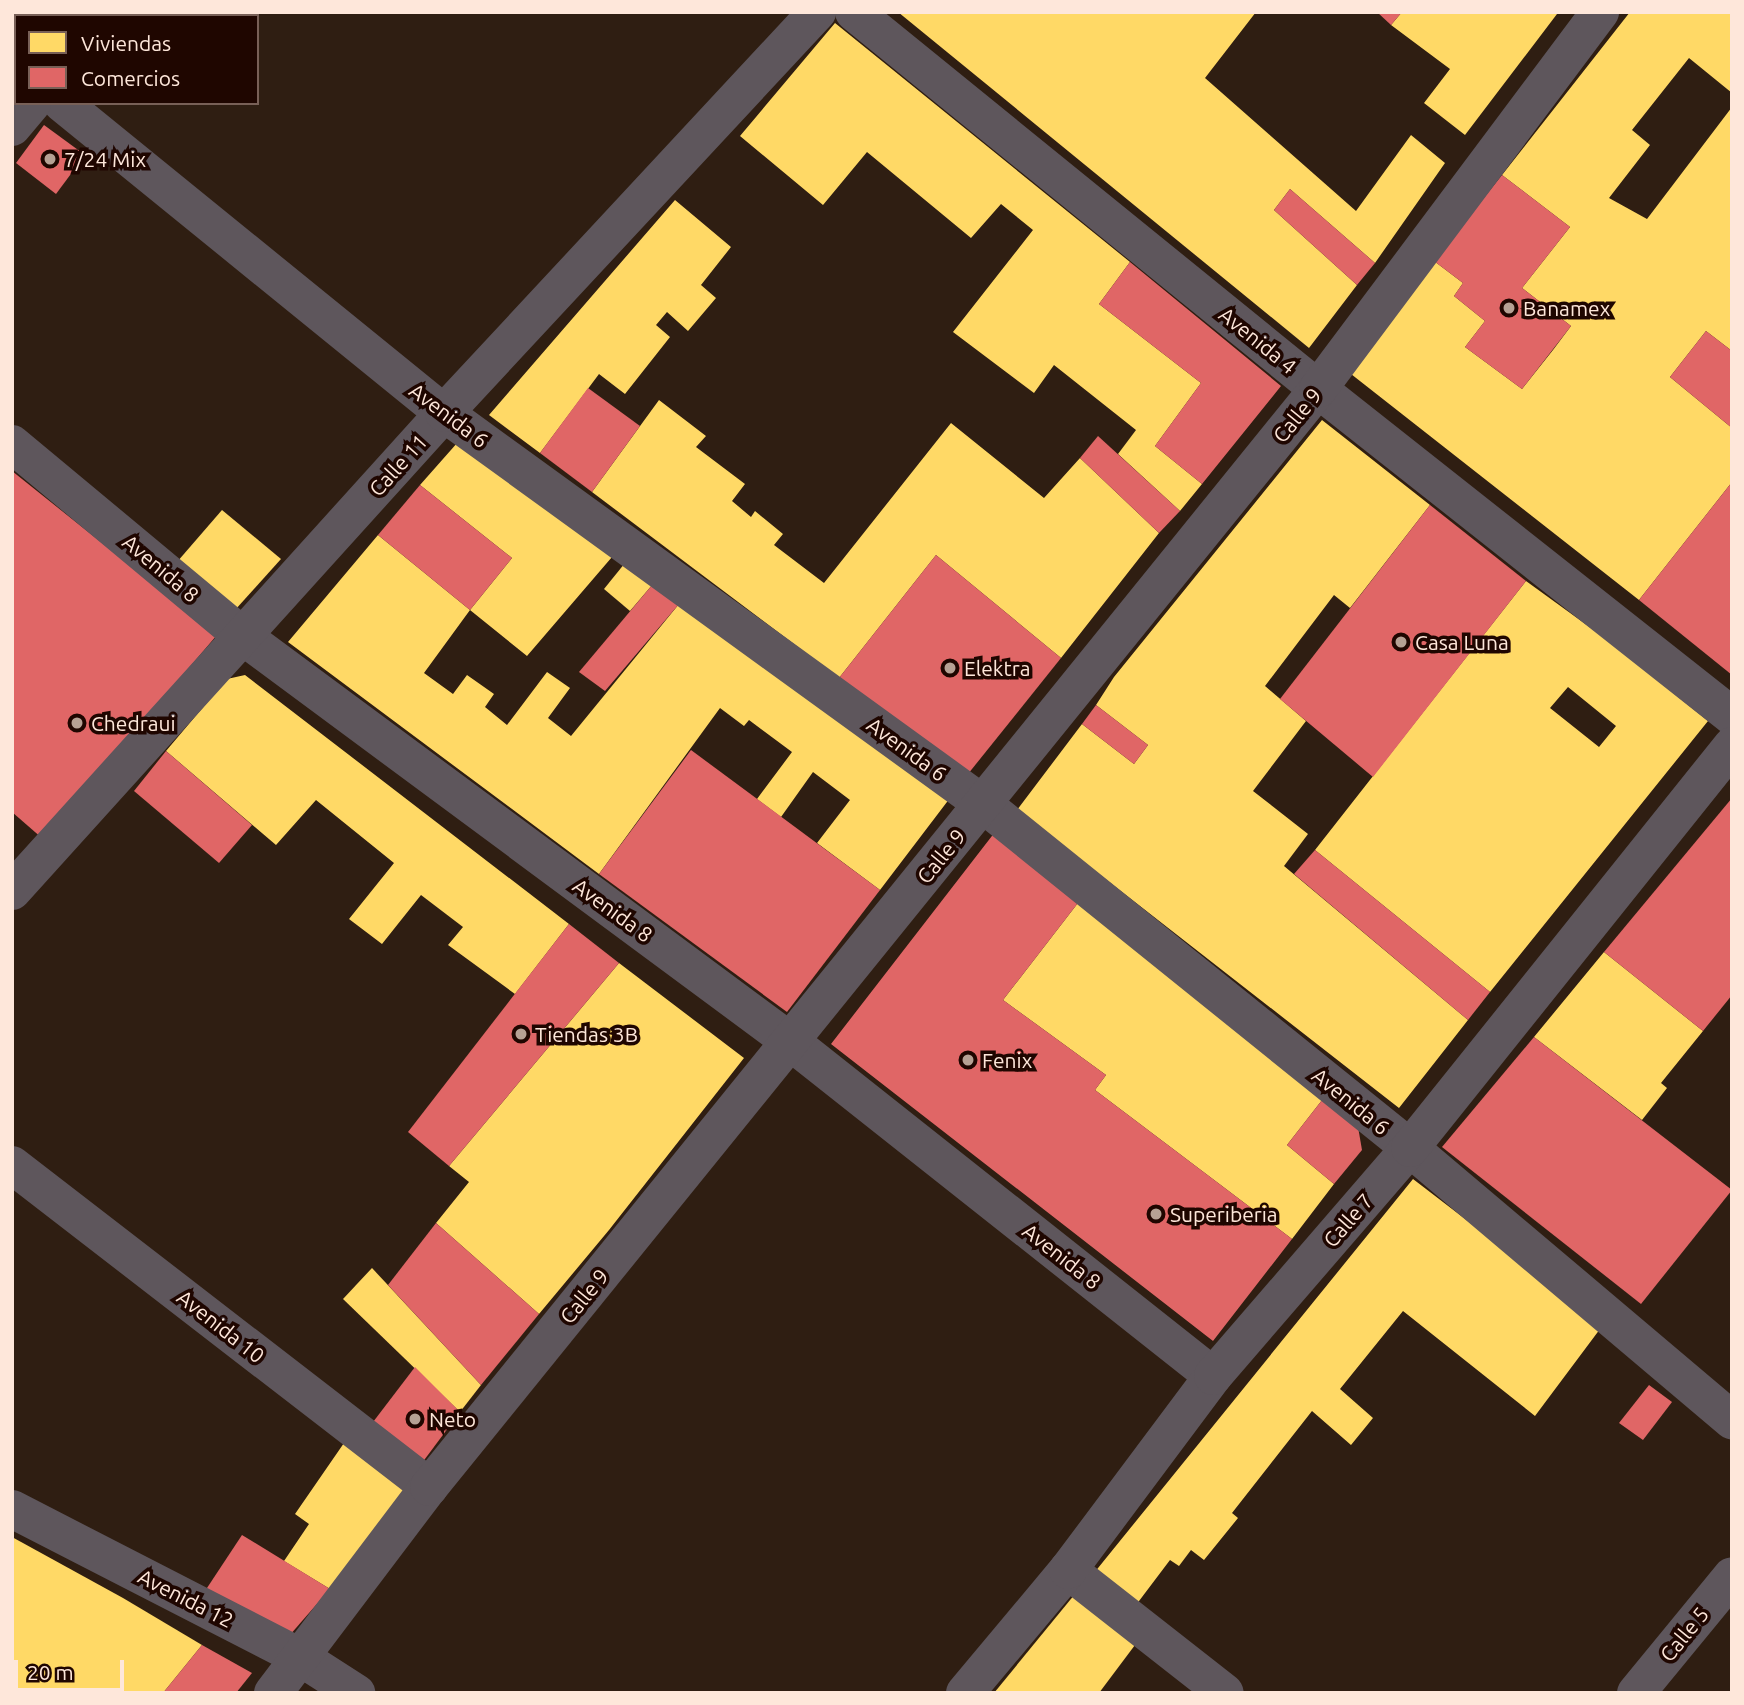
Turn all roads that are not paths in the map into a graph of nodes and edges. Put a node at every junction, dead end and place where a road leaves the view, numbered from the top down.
1 (817, 12) edge
2 (854, 12) edge
3 (1600, 12) edge
4 (30, 105) edge
5 (64, 105) edge
6 (12, 127) edge
7 (1318, 389) junction
8 (444, 413) junction
9 (12, 444) edge
10 (244, 637) junction
11 (1732, 716) edge
12 (1732, 746) edge
13 (983, 804) junction
14 (12, 891) edge
15 (791, 1041) junction
16 (1410, 1148) junction
17 (12, 1165) edge
18 (1213, 1376) junction
19 (1732, 1420) edge
20 (429, 1487) junction
21 (12, 1509) edge
22 (1068, 1570) junction
23 (1732, 1576) edge
24 (300, 1657) junction
25 (273, 1693) edge
26 (356, 1693) edge
27 (965, 1693) edge
28 (1225, 1693) edge
29 (1636, 1693) edge

1 - 8 street, Calle 11
2 - 7 street, Avenida 4
3 - 7 street, Calle 9
4 - 6 street
5 - 8 street, Avenida 6
7 - 11 street, Avenida 4
7 - 13 street, Calle 9
8 - 10 street, Calle 11
8 - 13 street, Avenida 6
9 - 10 street, Avenida 8
10 - 14 street, Calle 11
10 - 15 street, Avenida 8
12 - 16 street, Calle 7
13 - 15 street, Calle 9
13 - 16 street, Avenida 6
15 - 18 street, Avenida 8
15 - 20 street, Calle 9
16 - 18 street, Calle 7
16 - 19 street, Avenida 6
17 - 20 street, Avenida 10
18 - 22 street, Calle 7
20 - 24 street, Calle 9
21 - 24 street, Avenida 12
22 - 27 street, Calle 7
22 - 28 street
23 - 29 street, Calle 5
24 - 25 street, Calle 9
24 - 26 street, Avenida 12

